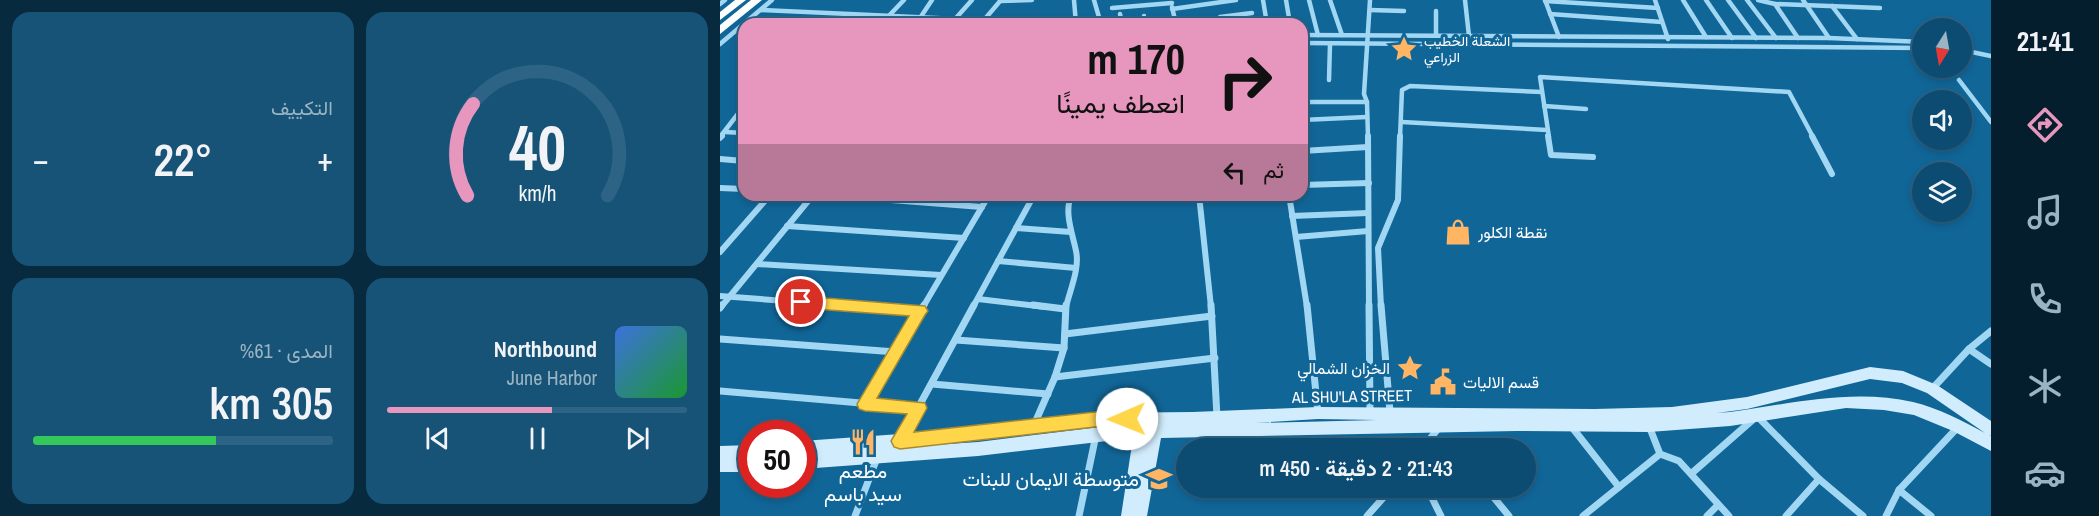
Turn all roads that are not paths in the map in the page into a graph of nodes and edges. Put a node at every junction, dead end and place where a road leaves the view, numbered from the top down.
1 (725, 0) edge
2 (733, 0) edge
3 (741, 0) edge
4 (772, 0) edge
5 (904, 0) edge
6 (932, 0) edge
7 (972, 0) edge
8 (1001, 0) edge
9 (1032, 0) edge
10 (1074, 0) edge
11 (1094, 0) edge
12 (1236, 0) edge
13 (1263, 0) edge
14 (1286, 0) edge
15 (1309, 0) edge
16 (1330, 0) edge
17 (1370, 0) edge
18 (1465, 0) edge
19 (1545, 0) edge
20 (1655, 0) edge
21 (1683, 0) edge
22 (1706, 0) edge
23 (1728, 0) edge
24 (1819, 0) edge
25 (1759, 1) edge
26 (1748, 2) edge
27 (1782, 2) edge
28 (1804, 2) edge
29 (720, 4) edge
30 (1172, 4) edge
31 (1775, 4) junction
32 (759, 5) edge
33 (1823, 6) junction
34 (1832, 6) junction
35 (1112, 8) dead end
36 (1658, 8) junction
37 (1880, 8) dead end
38 (1370, 10) junction
39 (1404, 11) dead end
40 (1436, 11) dead end
41 (1252, 13) dead end
42 (1120, 14) dead end
43 (1550, 14) junction
44 (720, 15) edge
45 (889, 16) junction
46 (740, 18) edge
47 (750, 18) edge
48 (920, 18) junction
49 (956, 18) joint
50 (986, 18) edge
51 (1076, 18) edge
52 (1099, 18) edge
53 (1121, 18) edge
54 (1220, 18) edge
55 (1265, 18) edge
56 (1289, 18) edge
57 (738, 19) edge
58 (1662, 22) junction
59 (738, 29) edge
60 (720, 31) edge
61 (1308, 35) edge
62 (1318, 35) junction
63 (1342, 35) junction
64 (1436, 35) junction
65 (1367, 36) junction
66 (1469, 36) junction
67 (1559, 37) junction
68 (1706, 37) junction
69 (1667, 38) junction
70 (1732, 38) junction
71 (1756, 38) junction
72 (1776, 38) junction
73 (1798, 38) junction
74 (1829, 38) junction
75 (1857, 39) junction
76 (1912, 40) edge
77 (1308, 43) edge
78 (720, 44) edge
79 (1330, 44) junction
80 (1366, 45) junction
81 (1671, 45) junction
82 (1912, 46) edge
83 (1972, 52) edge
84 (1991, 56) edge
85 (1329, 80) dead end
86 (1959, 80) dead end
87 (1542, 92) junction
88 (1308, 102) edge
89 (1367, 102) junction
90 (1544, 106) junction
91 (1586, 109) dead end
92 (738, 114) edge
93 (1367, 117) junction
94 (1308, 120) edge
95 (1402, 122) junction
96 (1991, 122) edge
97 (1547, 130) junction
98 (725, 132) junction
99 (738, 133) edge
100 (720, 138) edge
101 (1368, 147) junction
102 (1308, 151) edge
103 (1593, 157) dead end
104 (720, 159) edge
105 (738, 160) edge
106 (1832, 174) dead end
107 (1369, 183) junction
108 (1308, 185) edge
109 (720, 188) edge
110 (738, 189) edge
111 (765, 201) edge
112 (808, 201) edge
113 (914, 201) edge
114 (986, 201) edge
115 (1031, 201) edge
116 (1071, 201) edge
117 (1200, 201) edge
118 (1290, 201) edge
119 (937, 203) joint
120 (982, 207) junction
121 (1368, 213) junction
122 (1292, 216) junction
123 (787, 226) junction
124 (1016, 228) junction
125 (1368, 231) junction
126 (1071, 232) junction
127 (1296, 237) junction
128 (964, 238) junction
129 (720, 252) edge
130 (998, 261) junction
131 (757, 264) junction
132 (1076, 268) junction
133 (941, 275) junction
134 (720, 296) edge
135 (729, 297) junction
136 (978, 299) junction
137 (720, 308) edge
138 (1065, 309) junction
139 (920, 311) junction
140 (1212, 316) junction
141 (1991, 331) edge
142 (1065, 334) junction
143 (720, 339) edge
144 (956, 339) junction
145 (1064, 348) junction
146 (1969, 349) junction
147 (896, 352) junction
148 (1215, 358) junction
149 (1991, 364) edge
150 (1055, 377) junction
151 (932, 384) junction
152 (1932, 389) junction
153 (720, 391) edge
154 (1048, 394) junction
155 (865, 404) junction
156 (919, 408) junction
157 (1318, 412) junction
158 (1370, 412) junction
159 (1390, 412) junction
160 (1757, 416) junction
161 (1217, 418) junction
162 (1570, 424) junction
163 (1150, 425) junction
164 (1440, 425) junction
165 (1649, 425) junction
166 (1034, 426) junction
167 (1987, 426) edge
168 (1964, 429) junction
169 (1096, 433) junction
170 (1430, 438) edge
171 (900, 441) junction
172 (1991, 444) edge
173 (816, 447) edge
174 (720, 448) edge
175 (720, 453) edge
176 (738, 453) edge
177 (1660, 454) junction
178 (738, 455) edge
179 (878, 456) junction
180 (738, 460) edge
181 (816, 461) edge
182 (720, 465) edge
183 (1692, 473) junction
184 (1819, 479) junction
185 (1619, 487) junction
186 (1899, 490) junction
187 (1383, 498) edge
188 (1432, 498) edge
189 (1494, 498) edge
190 (1718, 505) junction
191 (1589, 514) edge
192 (1790, 514) edge
193 (855, 516) edge
194 (1079, 516) edge
195 (1129, 516) edge
196 (1139, 516) edge
197 (1367, 516) edge
198 (1441, 516) edge
199 (1509, 516) edge
200 (1707, 516) edge
201 (1729, 516) edge
202 (1863, 516) edge
203 (1886, 516) edge
204 (1931, 516) edge

1 - 29 street
2 - 44 highway
3 - 44 highway
4 - 32 street
5 - 45 street
6 - 48 street
7 - 49 street
8 - 9 street
8 - 50 street
10 - 51 street
11 - 52 street
12 - 30 street
13 - 55 street
14 - 56 street
15 - 62 street
16 - 63 street
17 - 38 street
18 - 66 street
19 - 36 street
19 - 43 street
20 - 36 street
21 - 68 street
22 - 70 street
23 - 71 street
24 - 33 street
25 - 26 street
25 - 31 street
26 - 72 street
27 - 28 street
27 - 31 street
28 - 33 street
28 - 74 street
30 - 35 street
31 - 73 street
32 - 45 street
32 - 46 highway
32 - 47 street
33 - 34 street
34 - 37 street
34 - 75 street
36 - 58 street
38 - 39 street
38 - 65 street
40 - 64 street
41 - 54 street
42 - 53 street
43 - 58 street
43 - 67 street
45 - 48 street
48 - 49 street
57 - 60 highway
58 - 69 street
59 - 78 street
61 - 62 street
62 - 63 street
63 - 65 street
64 - 65 street
64 - 66 street
65 - 80 street
66 - 67 street
67 - 69 street
68 - 69 street
68 - 70 street
69 - 81 street
70 - 71 street
71 - 72 street
72 - 73 street
73 - 74 street
74 - 75 street
75 - 76 street
77 - 79 street
79 - 80 street
79 - 85 street
80 - 81 street
80 - 89 street
81 - 82 street
83 - 84 street
86 - 96 street
87 - 90 street
87 - 95 street
87 - 106 street
88 - 89 street
89 - 93 street
90 - 91 street
90 - 97 street
92 - 98 street
93 - 94 street
93 - 101 street
95 - 97 street
95 - 159 street
97 - 103 street
98 - 99 street
98 - 100 street
101 - 102 street
101 - 107 street
104 - 105 street
107 - 108 street
107 - 121 street
109 - 110 street
111 - 129 street
112 - 123 street
113 - 119 street
114 - 120 street
115 - 124 street
116 - 126 street
117 - 140 street
118 - 122 street
119 - 120 street
120 - 128 street
121 - 122 street
121 - 125 street
122 - 127 street
123 - 128 street
123 - 131 street
124 - 126 street
124 - 130 street
125 - 127 street
125 - 158 street
126 - 132 street
127 - 157 street
128 - 133 street
130 - 132 street
130 - 136 street
131 - 133 street
131 - 135 street
132 - 138 street
133 - 139 street
134 - 135 street
135 - 137 street
135 - 139 street
136 - 138 street
136 - 144 street
138 - 142 street
139 - 147 street
140 - 142 street
140 - 148 street
141 - 146 street
142 - 145 street
143 - 147 street
144 - 145 street
144 - 151 street
145 - 150 street
146 - 149 street
146 - 152 street
147 - 155 street
148 - 150 street
148 - 161 street
150 - 154 street
151 - 154 street
151 - 156 street
152 - 159 main road, AL SHU'LA STREET
152 - 167 main road, AL SHU'LA STREET
153 - 155 street
154 - 166 street
155 - 156 street
156 - 171 street
157 - 158 main road, AL SHU'LA STREET
157 - 161 main road, AL SHU'LA STREET
158 - 159 main road, AL SHU'LA STREET
160 - 165 main road, AL SHU'LA STREET
160 - 168 main road, AL SHU'LA STREET
160 - 183 street
160 - 184 street
161 - 163 main road, AL SHU'LA STREET
162 - 164 main road, AL SHU'LA STREET
162 - 165 main road, AL SHU'LA STREET
162 - 185 street
163 - 164 main road, AL SHU'LA STREET
163 - 166 main road, AL SHU'LA STREET
163 - 169 main road, AL SHU'LA STREET
163 - 195 main road
163 - 196 main road
164 - 170 street
165 - 177 street
166 - 171 main road, AL SHU'LA STREET
167 - 168 main road
168 - 172 main road, AL SHU'LA STREET
168 - 186 street
169 - 179 main road, AL SHU'LA STREET
169 - 194 street
171 - 173 main road, AL SHU'LA STREET
174 - 176 street
175 - 178 main road
177 - 183 street
177 - 185 street
179 - 181 main road, AL SHU'LA STREET
179 - 193 street
180 - 182 main road
183 - 190 street
184 - 192 street
184 - 202 street
185 - 191 street
186 - 203 street
186 - 204 street
187 - 197 street
188 - 198 street
189 - 199 street
190 - 200 street
190 - 201 street

